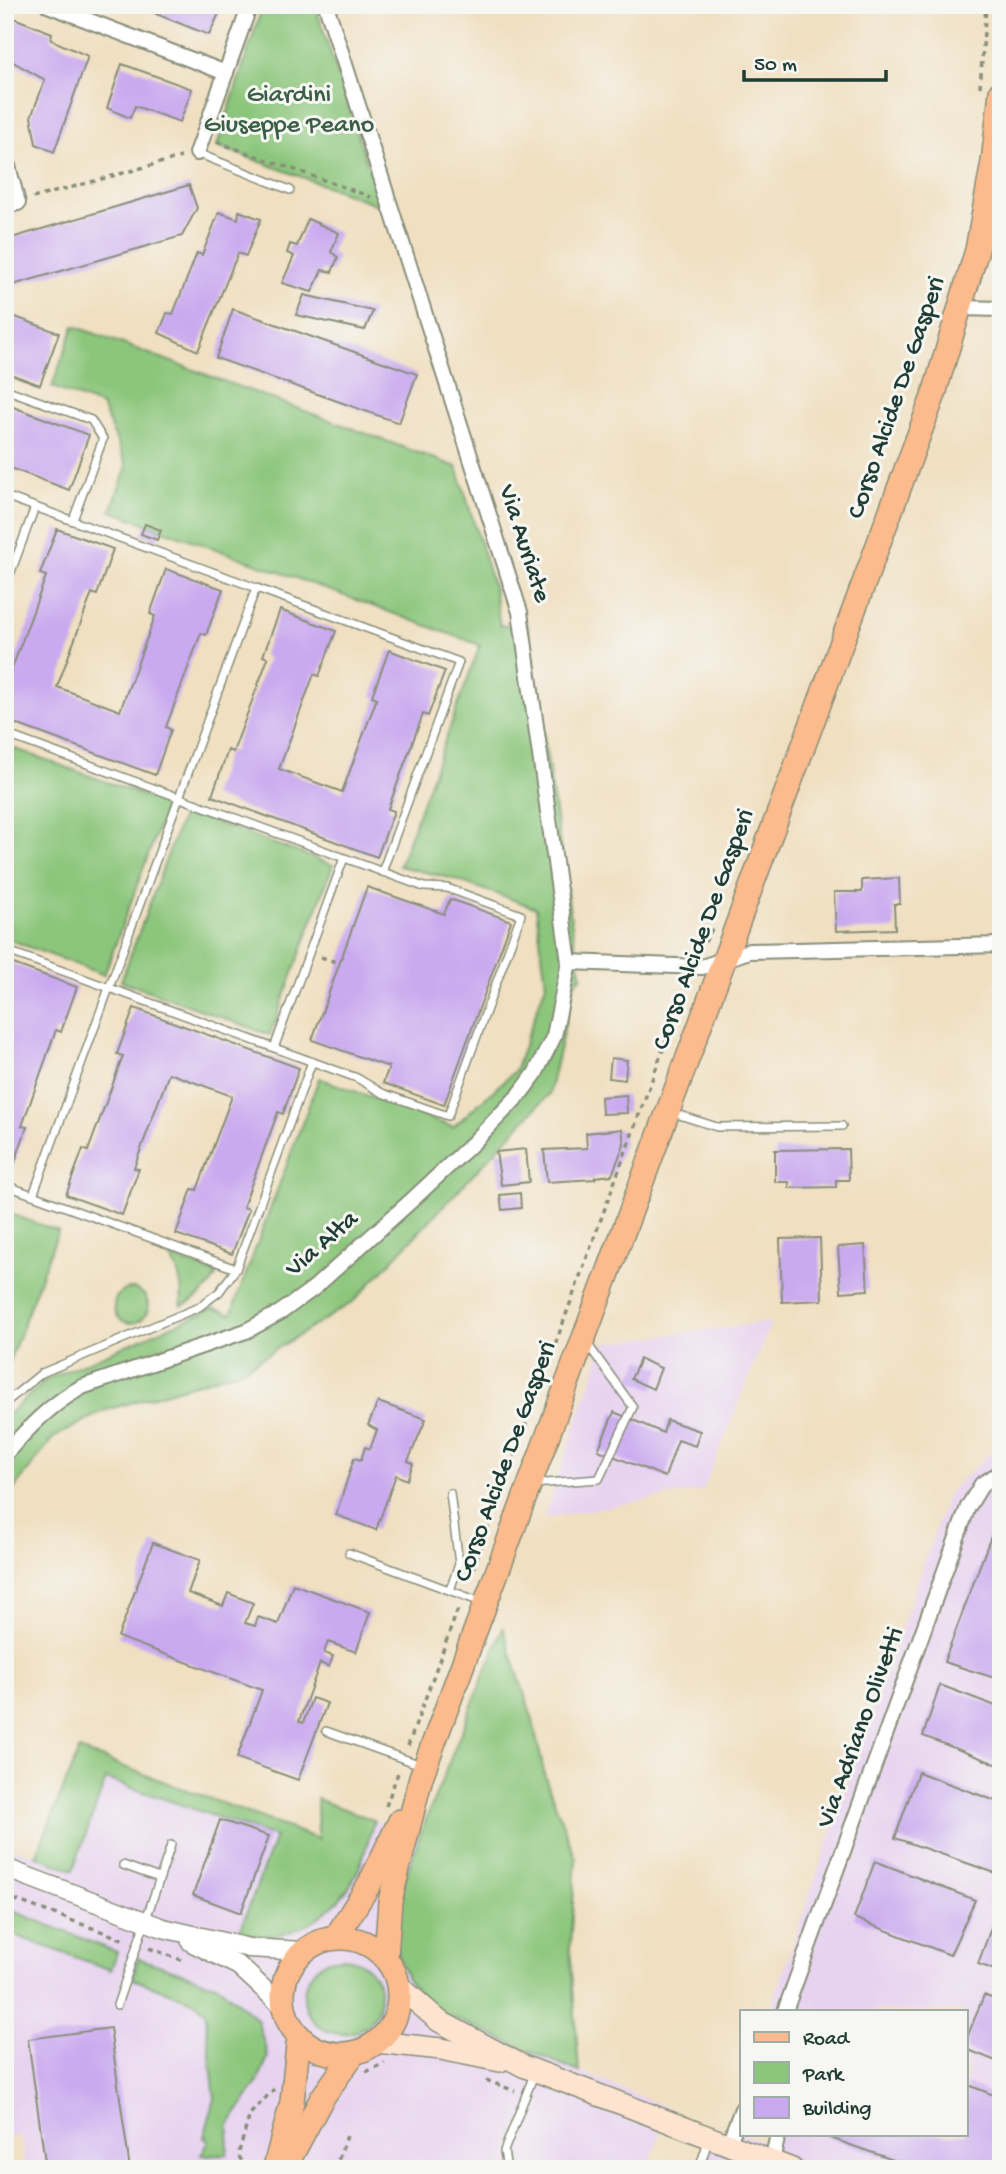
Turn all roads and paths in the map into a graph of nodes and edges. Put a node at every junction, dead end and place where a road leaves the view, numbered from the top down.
1 (48, 5) edge
2 (250, 5) edge
3 (326, 5) edge
4 (986, 5) edge
5 (226, 74) junction
6 (1001, 92) edge
7 (979, 100) dead end
8 (201, 136) junction
9 (197, 153) junction
10 (5, 155) edge
11 (290, 190) dead end
12 (12, 204) edge
13 (389, 204) junction
14 (959, 308) junction
15 (1001, 309) edge
16 (5, 389) edge
17 (5, 496) edge
18 (35, 507) junction
19 (73, 520) junction
20 (5, 588) edge
21 (256, 588) junction
22 (5, 734) edge
23 (179, 798) junction
24 (344, 858) junction
25 (382, 872) junction
26 (713, 926) dead end
27 (1001, 945) edge
28 (701, 947) dead end
29 (5, 950) edge
30 (309, 953) junction
31 (723, 961) junction
32 (569, 962) junction
33 (340, 963) dead end
34 (688, 982) dead end
35 (109, 988) junction
36 (274, 1048) junction
37 (312, 1062) junction
38 (667, 1111) junction
39 (842, 1125) dead end
40 (5, 1185) edge
41 (33, 1195) junction
42 (236, 1269) junction
43 (583, 1338) junction
44 (5, 1403) edge
45 (5, 1454) edge
46 (1001, 1472) edge
47 (529, 1484) junction
48 (450, 1493) dead end
49 (349, 1553) dead end
50 (450, 1590) junction
51 (463, 1595) junction
52 (485, 1603) junction
53 (326, 1731) dead end
54 (416, 1768) junction
55 (385, 1811) dead end
56 (171, 1845) dead end
57 (123, 1865) dead end
58 (5, 1868) edge
59 (159, 1878) junction
60 (5, 1896) edge
61 (145, 1922) junction
62 (163, 1928) junction
63 (336, 1937) junction
64 (136, 1944) junction
65 (303, 1951) junction
66 (386, 1957) junction
67 (195, 1965) dead end
68 (399, 1986) junction
69 (117, 2005) dead end
70 (284, 2007) junction
71 (785, 2010) edge
72 (299, 2036) junction
73 (383, 2052) junction
74 (357, 2064) junction
75 (529, 2069) junction
76 (475, 2075) dead end
77 (278, 2077) dead end
78 (266, 2094) junction
79 (526, 2095) junction
80 (292, 2102) junction
81 (740, 2112) edge
82 (348, 2133) dead end
83 (778, 2136) edge
84 (719, 2141) junction
85 (772, 2161) junction
86 (247, 2169) edge
87 (275, 2169) edge
88 (284, 2169) edge
89 (335, 2169) edge
90 (507, 2169) edge
91 (699, 2169) edge
92 (792, 2169) edge

1 - 5 street
2 - 5 street
3 - 13 street, Via Auriate
4 - 7 path
5 - 8 street
6 - 14 main road, Corso Alcide De Gasperi
8 - 9 street
8 - 13 path
9 - 11 lane
9 - 12 path
10 - 12 street
13 - 32 street, Via Auriate
14 - 15 street
14 - 31 main road, Corso Alcide De Gasperi
16 - 19 lane
17 - 18 lane
18 - 19 lane
18 - 20 lane
19 - 21 lane
21 - 23 lane
21 - 25 lane
22 - 23 lane
23 - 24 lane
23 - 35 lane
24 - 25 lane
24 - 30 lane
25 - 37 lane
26 - 28 path
27 - 31 street
29 - 35 lane
30 - 33 path
30 - 36 lane
31 - 32 street
31 - 38 main road, Corso Alcide De Gasperi
32 - 45 street, Via Alta
34 - 51 path
35 - 36 lane
35 - 41 lane
36 - 37 lane
37 - 42 lane
38 - 39 lane
38 - 43 main road, Corso Alcide De Gasperi
40 - 41 lane
41 - 42 lane
42 - 44 lane
43 - 47 main road, Corso Alcide De Gasperi
43 - 47 lane
46 - 71 street, Via Adriano Olivetti
47 - 52 main road, Corso Alcide De Gasperi
48 - 50 lane
49 - 50 lane
50 - 51 lane
51 - 52 lane
51 - 54 path
52 - 54 main road, Corso Alcide De Gasperi
53 - 54 lane
54 - 55 path
54 - 63 main road, Corso Alcide De Gasperi
54 - 66 main road, Corso Alcide De Gasperi
56 - 59 lane
57 - 59 lane
58 - 61 street
59 - 61 lane
60 - 64 path
61 - 62 street
61 - 64 lane
62 - 65 street
62 - 70 street
63 - 65 main road
63 - 66 main road
64 - 67 path
64 - 69 lane
65 - 70 main road
66 - 68 main road
68 - 73 main road
68 - 75 main road
70 - 72 main road
72 - 74 main road
72 - 80 main road
73 - 74 main road
73 - 74 path
73 - 75 main road
74 - 88 main road
75 - 79 lane
75 - 84 main road
76 - 79 path
77 - 78 path
78 - 80 path
78 - 86 path
79 - 90 lane
80 - 87 main road
81 - 84 street
82 - 89 path
83 - 85 street
84 - 85 main road
84 - 91 lane
85 - 92 main road

